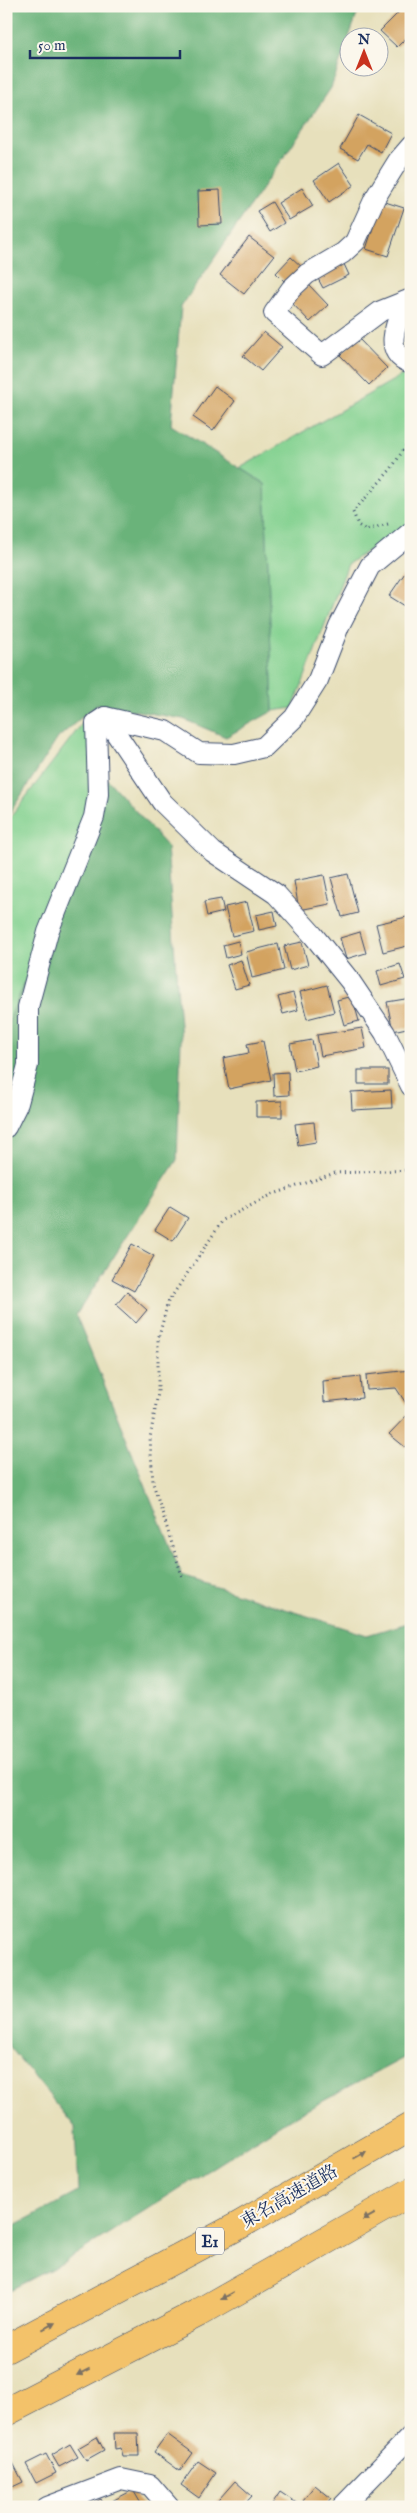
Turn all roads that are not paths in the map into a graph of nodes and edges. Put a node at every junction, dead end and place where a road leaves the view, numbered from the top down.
1 (411, 146) edge
2 (408, 301) edge
3 (411, 363) edge
4 (411, 532) edge
5 (105, 717) junction
6 (411, 1086) edge
7 (6, 1127) edge
8 (411, 2126) edge
9 (411, 2192) edge
10 (6, 2349) edge
11 (6, 2412) edge
12 (411, 2436) edge
13 (47, 2507) edge
14 (169, 2507) edge
15 (342, 2507) edge

1 - 2 street
2 - 3 street
4 - 5 street
5 - 6 street
5 - 7 street
10 -> 8 highway, 東名高速道路 / E1
9 -> 11 highway
12 - 15 street
13 - 14 street

